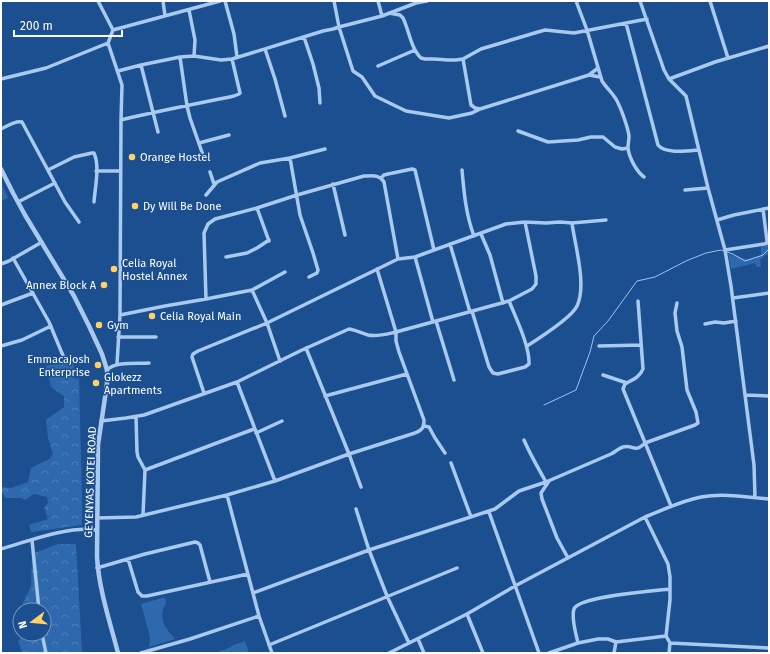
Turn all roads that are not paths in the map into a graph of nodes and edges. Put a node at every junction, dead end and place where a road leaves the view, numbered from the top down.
1 (98, 1) edge
2 (163, 1) edge
3 (220, 1) edge
4 (225, 1) edge
5 (334, 1) edge
6 (378, 1) edge
7 (427, 1) edge
8 (576, 1) edge
9 (640, 1) edge
10 (710, 1) edge
11 (416, 2) edge
12 (189, 10) junction
13 (388, 13) junction
14 (165, 16) junction
15 (382, 16) junction
16 (647, 19) junction
17 (626, 23) junction
18 (339, 26) junction
19 (113, 30) junction
20 (587, 30) junction
21 (304, 37) junction
22 (108, 43) junction
23 (769, 46) edge
24 (265, 49) junction
25 (415, 50) junction
26 (194, 56) junction
27 (180, 57) junction
28 (237, 57) junction
29 (728, 58) junction
30 (232, 59) junction
31 (463, 59) junction
32 (141, 65) junction
33 (378, 66) dead end
34 (598, 68) junction
35 (118, 71) junction
36 (589, 76) junction
37 (600, 77) junction
38 (669, 79) junction
39 (1, 80) edge
40 (320, 103) dead end
41 (187, 106) junction
42 (480, 109) junction
43 (153, 112) junction
44 (285, 116) dead end
45 (121, 120) junction
46 (1, 129) edge
47 (518, 131) dead end
48 (158, 132) dead end
49 (229, 135) dead end
50 (198, 143) junction
51 (628, 148) junction
52 (325, 149) dead end
53 (698, 150) junction
54 (204, 158) dead end
55 (290, 158) junction
56 (1, 169) edge
57 (48, 170) junction
58 (462, 170) dead end
59 (96, 171) junction
60 (121, 171) junction
61 (210, 172) dead end
62 (644, 177) dead end
63 (381, 178) junction
64 (55, 183) junction
65 (214, 184) junction
66 (333, 184) junction
67 (708, 188) junction
68 (685, 190) dead end
69 (297, 195) junction
70 (206, 196) dead end
71 (18, 202) junction
72 (94, 202) dead end
73 (257, 208) junction
74 (769, 208) edge
75 (763, 209) junction
76 (606, 220) dead end
77 (717, 220) junction
78 (79, 222) dead end
79 (525, 222) junction
80 (572, 223) junction
81 (481, 234) junction
82 (345, 235) dead end
83 (474, 236) junction
84 (42, 242) junction
85 (450, 244) junction
86 (434, 250) junction
87 (725, 250) junction
88 (226, 257) dead end
89 (416, 257) junction
90 (13, 258) junction
91 (398, 259) junction
92 (1, 264) edge
93 (377, 270) junction
94 (285, 272) dead end
95 (309, 277) dead end
96 (252, 290) junction
97 (33, 293) junction
98 (769, 293) edge
99 (733, 298) junction
100 (206, 299) junction
101 (509, 301) junction
102 (638, 301) dead end
103 (503, 303) junction
104 (677, 303) dead end
105 (1, 305) edge
106 (471, 311) junction
107 (120, 316) junction
108 (434, 321) junction
109 (736, 321) junction
110 (267, 323) junction
111 (705, 324) dead end
112 (51, 326) junction
113 (396, 332) junction
114 (118, 337) junction
115 (156, 337) dead end
116 (641, 345) junction
117 (1, 346) edge
118 (527, 346) junction
119 (599, 346) dead end
120 (306, 348) junction
121 (64, 358) dead end
122 (280, 361) junction
123 (149, 363) dead end
124 (117, 364) junction
125 (107, 370) junction
126 (407, 374) junction
127 (604, 375) dead end
128 (454, 380) dead end
129 (237, 382) junction
130 (627, 383) junction
131 (204, 393) junction
132 (746, 395) junction
133 (325, 396) junction
134 (769, 396) edge
135 (136, 417) junction
136 (101, 421) junction
137 (282, 421) dead end
138 (424, 426) junction
139 (254, 429) junction
140 (256, 433) junction
141 (524, 440) dead end
142 (645, 443) junction
143 (445, 453) dead end
144 (349, 454) junction
145 (451, 463) dead end
146 (145, 470) junction
147 (275, 481) junction
148 (547, 482) junction
149 (361, 487) dead end
150 (227, 494) junction
151 (755, 498) junction
152 (769, 499) edge
153 (671, 506) junction
154 (356, 509) dead end
155 (489, 512) junction
156 (143, 516) junction
157 (471, 517) junction
158 (645, 517) junction
159 (97, 518) junction
160 (96, 530) junction
161 (32, 540) junction
162 (1, 549) edge
163 (369, 550) junction
164 (568, 558) junction
165 (128, 559) junction
166 (97, 568) junction
167 (456, 568) dead end
168 (248, 574) junction
169 (210, 582) junction
170 (515, 586) junction
171 (670, 589) junction
172 (253, 593) junction
173 (387, 596) junction
174 (38, 602) edge
175 (467, 614) junction
176 (259, 616) junction
177 (666, 636) junction
178 (418, 639) junction
179 (44, 642) edge
180 (616, 642) junction
181 (409, 643) junction
182 (578, 643) junction
183 (670, 643) junction
184 (269, 645) junction
185 (769, 648) edge
186 (46, 653) edge
187 (118, 653) edge
188 (141, 653) edge
189 (272, 653) edge
190 (389, 653) edge
191 (424, 653) edge
192 (483, 653) edge
193 (539, 653) edge
194 (549, 653) edge
195 (614, 653) edge
196 (669, 653) edge

1 - 19 street
2 - 14 street
3 - 12 street
4 - 28 street
5 - 18 street
6 - 15 street
7 - 11 street
8 - 20 street
9 - 16 street
10 - 29 street
11 - 13 street
12 - 14 street
12 - 26 street
13 - 15 street
13 - 25 street
14 - 19 street
15 - 18 street
16 - 17 street
16 - 38 street
17 - 20 street
17 - 53 street
18 - 21 street
18 - 42 street
19 - 22 street
20 - 31 street
20 - 34 street
21 - 24 street
21 - 40 street
22 - 35 street
22 - 39 street
23 - 29 street
24 - 28 street
24 - 44 street
25 - 31 street
25 - 33 street
26 - 27 street
26 - 30 street
27 - 32 street
27 - 41 street
28 - 30 street
29 - 38 street
30 - 41 street
31 - 42 street
32 - 35 street
32 - 43 street
34 - 36 street
34 - 37 street
35 - 45 street
36 - 37 street
36 - 42 street
37 - 51 street
38 - 53 street
41 - 43 street
41 - 50 street
43 - 45 street
43 - 48 street
45 - 60 street
46 - 57 street
47 - 51 street
49 - 50 street
50 - 54 street
51 - 62 street
52 - 55 street
53 - 67 street
55 - 65 street
55 - 69 street
56 - 71 street, GEYENYAS KOTEI ROAD
57 - 59 street
57 - 64 street
58 - 83 street
59 - 60 street
59 - 72 street
60 - 107 street
61 - 65 street
63 - 66 street
63 - 86 street
63 - 91 street
64 - 71 street
64 - 78 street
65 - 70 street
66 - 69 street
66 - 82 street
67 - 68 street
67 - 77 street
69 - 73 street
69 - 95 street
71 - 84 street, GEYENYAS KOTEI ROAD
73 - 88 street
73 - 100 street
74 - 75 street
75 - 77 street
75 - 87 street
76 - 80 street
77 - 87 street
79 - 80 street
79 - 81 street
79 - 101 street
80 - 118 street
81 - 83 street
81 - 103 street
83 - 85 street
84 - 90 street
84 - 125 street, GEYENYAS KOTEI ROAD
85 - 86 street
85 - 106 street
86 - 89 street
87 - 99 street
89 - 91 street
89 - 108 street
90 - 92 street
90 - 97 street
91 - 93 street
93 - 110 street
93 - 113 street
94 - 96 street
96 - 100 street
96 - 110 street
97 - 105 street
97 - 112 street
98 - 99 street
99 - 109 street
100 - 107 street
101 - 103 street
101 - 118 street
102 - 116 street
103 - 106 street
104 - 142 street
106 - 108 street
106 - 118 street
107 - 114 street
108 - 113 street
108 - 128 street
109 - 111 street
109 - 132 street
110 - 122 street
110 - 131 street
112 - 117 street
112 - 121 street
113 - 120 street
113 - 126 street
114 - 115 street
114 - 124 street
116 - 119 street
116 - 130 street
120 - 122 street
120 - 133 street
122 - 129 street
123 - 124 street
124 - 125 street
125 - 136 street, GEYENYAS KOTEI ROAD
126 - 133 street
126 - 138 street
127 - 130 street
129 - 131 street
129 - 139 street
130 - 142 street
131 - 135 street
132 - 134 street
132 - 151 street
133 - 144 street
135 - 136 street
135 - 146 street
136 - 159 street, GEYENYAS KOTEI ROAD
137 - 140 street
138 - 143 street
138 - 144 street
139 - 140 street
139 - 146 street
140 - 147 street
141 - 148 street
142 - 148 street
142 - 153 street
144 - 147 street
144 - 149 street
145 - 157 street
146 - 156 street
147 - 150 street
148 - 155 street
148 - 164 street
150 - 156 street
150 - 168 street
151 - 152 street
151 - 153 street
153 - 158 street
154 - 163 street
155 - 157 street
155 - 170 street
156 - 159 street
157 - 163 street
158 - 164 street
158 - 171 street
159 - 160 street, GEYENYAS KOTEI ROAD
160 - 161 street
160 - 166 street, GEYENYAS KOTEI ROAD
161 - 162 street
161 - 174 street
163 - 172 street
163 - 173 street
164 - 170 street
165 - 166 street
165 - 169 street
165 - 169 street
166 - 187 street, GEYENYAS KOTEI ROAD
167 - 173 street
168 - 169 street
168 - 172 street
170 - 175 street
170 - 193 street
171 - 177 street
171 - 182 street
172 - 176 street
173 - 181 street
173 - 184 street
175 - 178 street
175 - 192 street
176 - 184 street
176 - 188 street
177 - 180 street
177 - 183 street
178 - 181 street
178 - 191 street
179 - 186 street
180 - 182 street
180 - 195 street
181 - 190 street
182 - 194 street
183 - 185 street
183 - 196 street
184 - 189 street

